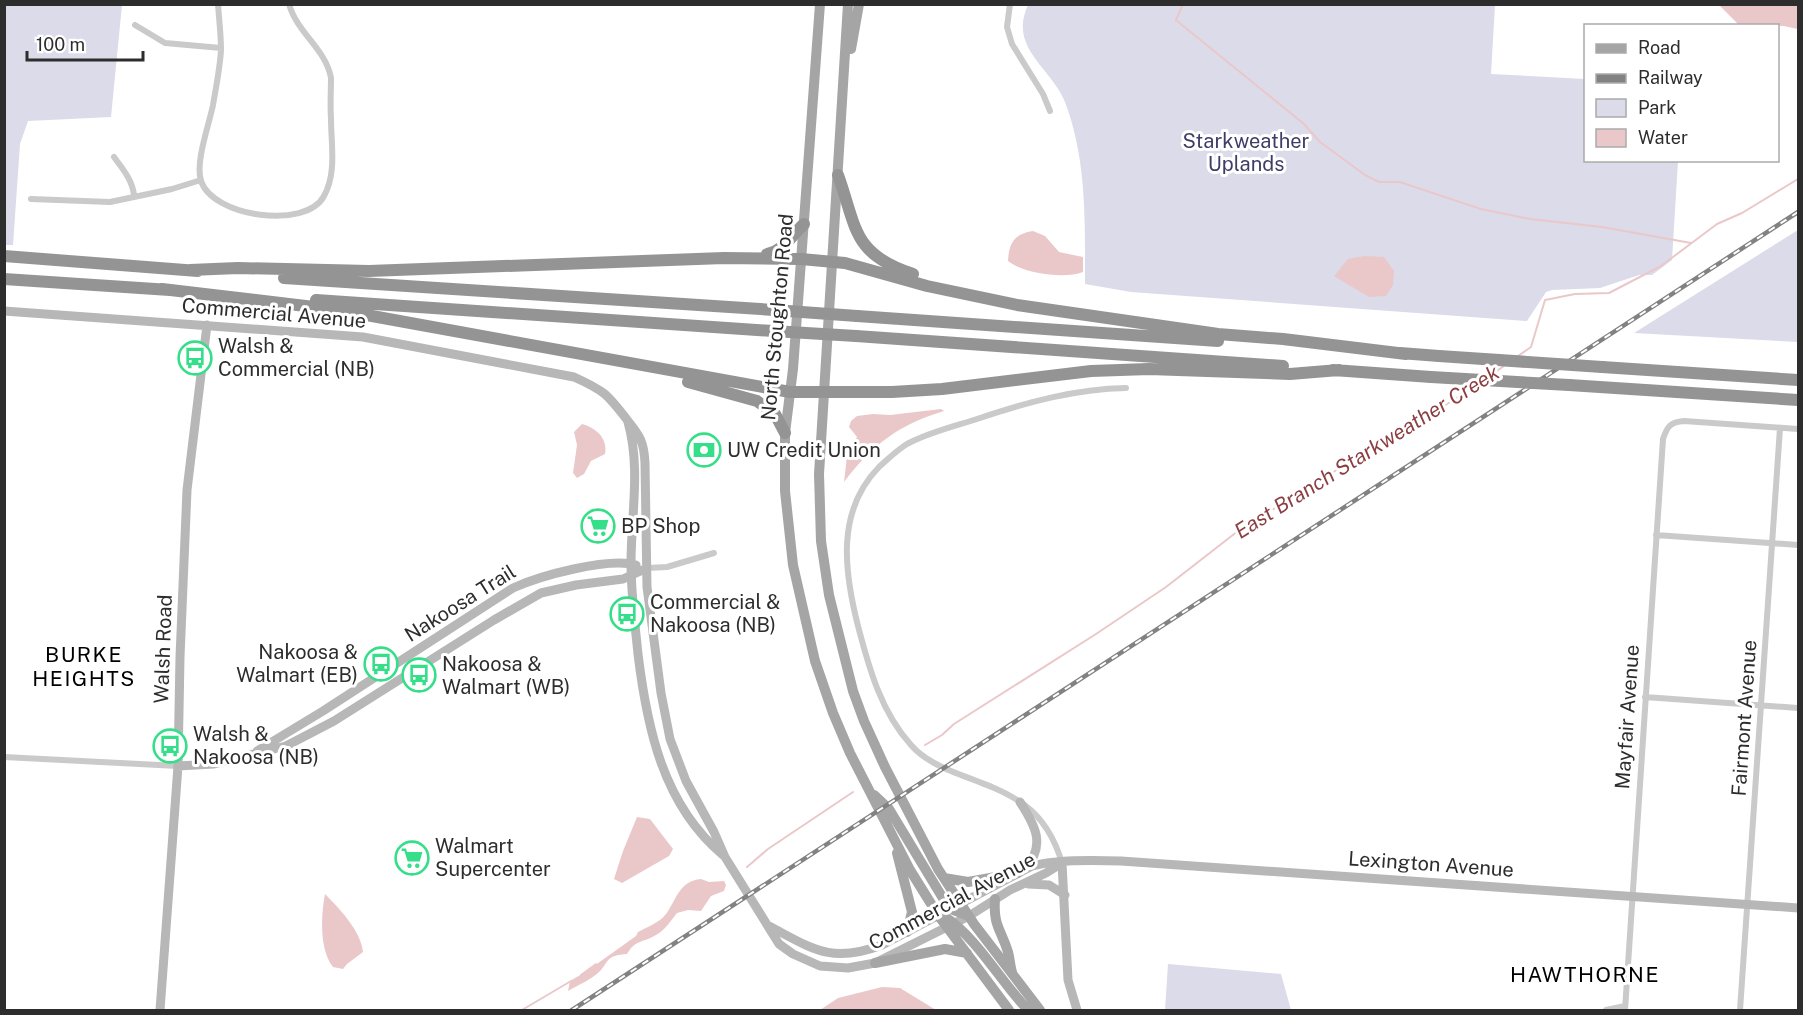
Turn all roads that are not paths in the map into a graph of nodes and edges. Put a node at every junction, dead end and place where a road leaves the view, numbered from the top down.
1 (218, 4) edge
2 (289, 4) edge
3 (820, 4) edge
4 (848, 4) edge
5 (859, 4) edge
6 (1010, 4) edge
7 (135, 26) dead end
8 (221, 48) junction
9 (1050, 111) dead end
10 (841, 114) junction
11 (114, 157) dead end
12 (838, 175) junction
13 (201, 180) junction
14 (134, 196) junction
15 (31, 200) dead end
16 (804, 224) junction
17 (4, 256) edge
18 (754, 257) junction
19 (801, 259) junction
20 (833, 261) junction
21 (190, 270) junction
22 (4, 279) edge
23 (162, 290) junction
24 (970, 295) junction
25 (4, 311) edge
26 (207, 325) junction
27 (1406, 354) junction
28 (626, 363) junction
29 (1339, 370) junction
30 (1798, 380) edge
31 (1126, 388) dead end
32 (790, 392) junction
33 (824, 393) junction
34 (1798, 402) edge
35 (628, 420) junction
36 (1780, 428) junction
37 (1798, 429) edge
38 (785, 434) junction
39 (1656, 535) junction
40 (1772, 543) junction
41 (1798, 545) edge
42 (714, 553) dead end
43 (631, 564) junction
44 (647, 568) junction
45 (632, 576) junction
46 (1645, 697) junction
47 (1761, 705) junction
48 (1798, 708) edge
49 (245, 756) junction
50 (4, 757) edge
51 (178, 766) junction
52 (869, 791) junction
53 (1020, 802) junction
54 (893, 839) junction
55 (725, 857) junction
56 (1062, 863) junction
57 (1021, 872) junction
58 (944, 878) junction
59 (1019, 885) junction
60 (1065, 895) junction
61 (1631, 895) junction
62 (995, 899) junction
63 (1748, 903) junction
64 (956, 906) junction
65 (1798, 908) edge
66 (938, 915) junction
67 (969, 916) junction
68 (950, 924) junction
69 (769, 926) junction
70 (907, 932) junction
71 (967, 953) junction
72 (875, 963) junction
73 (1012, 975) junction
74 (1625, 1008) edge
75 (160, 1011) edge
76 (1009, 1011) edge
77 (1028, 1011) edge
78 (1040, 1011) edge
79 (1077, 1011) edge
80 (1606, 1011) edge
81 (1740, 1011) edge

1 - 8 street
2 - 13 street
3 - 16 main road, North Stoughton Road
4 - 10 main road
5 - 10 main road
6 - 9 street
7 - 8 street
8 - 13 street
10 - 12 main road
11 - 14 street
12 - 20 main road
12 - 24 highway
13 - 14 street
14 - 15 street
16 - 18 highway
16 - 19 main road, North Stoughton Road
17 - 21 highway
18 - 19 highway
18 - 21 highway
19 - 20 highway
19 - 32 main road, North Stoughton Road
20 - 24 highway
20 - 33 main road
21 - 27 highway, bridge
22 - 23 highway
23 - 28 highway
23 - 29 highway, bridge
24 - 27 highway
25 - 26 street, Commercial Avenue
26 - 35 street, Commercial Avenue
26 - 51 street, Walsh Road
27 - 30 highway, bridge
28 - 32 highway
28 - 38 highway
29 - 33 highway
29 - 34 highway, bridge
31 - 53 street
32 - 33 highway
32 - 38 main road, North Stoughton Road
33 - 58 main road
35 - 43 street, Commercial Avenue
35 - 44 street, Commercial Avenue
36 - 37 street
36 - 39 street, Mayfair Avenue
36 - 40 street, Fairmont Avenue
38 - 52 main road, North Stoughton Road
39 - 40 street
39 - 46 street, Mayfair Avenue
40 - 41 street
40 - 47 street, Fairmont Avenue
42 - 44 street, Nakoosa Trail
43 - 44 street, Nakoosa Trail
43 - 45 street, Commercial Avenue
43 - 49 street, Nakoosa Trail
44 - 45 street, Nakoosa Trail
44 - 55 street, Commercial Avenue
45 - 49 street, Nakoosa Trail
45 - 55 street, Commercial Avenue
46 - 47 street
46 - 61 street, Mayfair Avenue
47 - 48 street
47 - 63 street, Fairmont Avenue
49 - 51 street, Nakoosa Trail
50 - 51 street, Nakoosa Trail
51 - 75 street, Walsh Road
52 - 54 main road, North Stoughton Road
52 - 64 main road
53 - 56 street
53 - 57 street
54 - 66 main road, North Stoughton Road
54 - 70 main road
55 - 69 street, Commercial Avenue
56 - 57 street, Commercial Avenue
56 - 59 street, Commercial Avenue
56 - 60 street
56 - 61 street, Lexington Avenue
57 - 58 main road
57 - 64 street, Commercial Avenue
58 - 64 main road
59 - 60 street
59 - 62 street, Commercial Avenue
60 - 79 street
61 - 63 street, Lexington Avenue
61 - 74 street, Mayfair Avenue
62 - 67 street, Commercial Avenue
62 - 73 main road
63 - 65 street, Lexington Avenue
63 - 81 street, Fairmont Avenue
64 - 66 street, Commercial Avenue
64 - 67 main road
66 - 68 main road
66 - 70 street, Commercial Avenue
67 - 68 street, Commercial Avenue
67 - 73 main road
68 - 71 main road
68 - 72 street, Commercial Avenue
68 - 77 main road
69 - 70 street, Commercial Avenue
69 - 72 street, Commercial Avenue
71 - 72 main road
71 - 76 main road
73 - 78 main road
74 - 80 street

